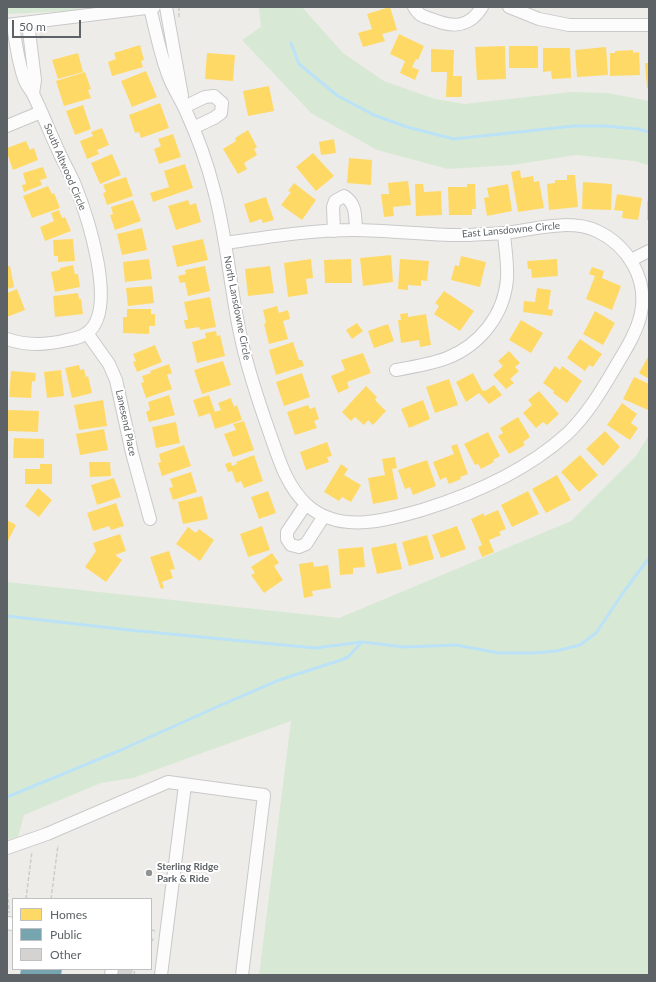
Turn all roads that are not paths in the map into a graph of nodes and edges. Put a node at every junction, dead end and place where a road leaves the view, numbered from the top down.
1 (152, 7) edge
2 (166, 7) edge
3 (414, 7) edge
4 (482, 7) edge
5 (509, 7) edge
6 (28, 23) junction
7 (10, 25) edge
8 (649, 25) edge
9 (33, 94) junction
10 (184, 107) junction
11 (41, 112) junction
12 (7, 126) edge
13 (193, 128) junction
14 (356, 230) junction
15 (334, 231) junction
16 (504, 233) junction
17 (226, 243) junction
18 (649, 251) edge
19 (638, 269) edge
20 (87, 333) junction
21 (7, 339) edge
22 (396, 370) dead end
23 (315, 510) junction
24 (150, 519) dead end
25 (185, 785) junction
26 (7, 848) edge
27 (161, 975) edge
28 (242, 975) edge

1 - 6 street
1 - 10 street, North Lansdowne Circle
2 - 10 street, North Lansdowne Circle
3 - 4 street
5 - 8 street
6 - 7 street
6 - 9 street, South Altwood Circle
7 - 9 street, South Altwood Circle
9 - 11 street, South Altwood Circle
10 - 13 street, North Lansdowne Circle
10 - 13 street
11 - 12 street
11 - 20 street, South Altwood Circle
13 - 17 street, North Lansdowne Circle
14 - 15 street, East Lansdowne Circle
14 - 15 street
14 - 16 street, East Lansdowne Circle
15 - 17 street, East Lansdowne Circle
16 - 19 street, East Lansdowne Circle
16 - 22 street
17 - 23 street, North Lansdowne Circle
18 - 19 street
19 - 23 street
20 - 21 street
20 - 24 street, Lanesend Place
23 - 23 street
25 - 26 street
25 - 27 street
25 - 28 street

